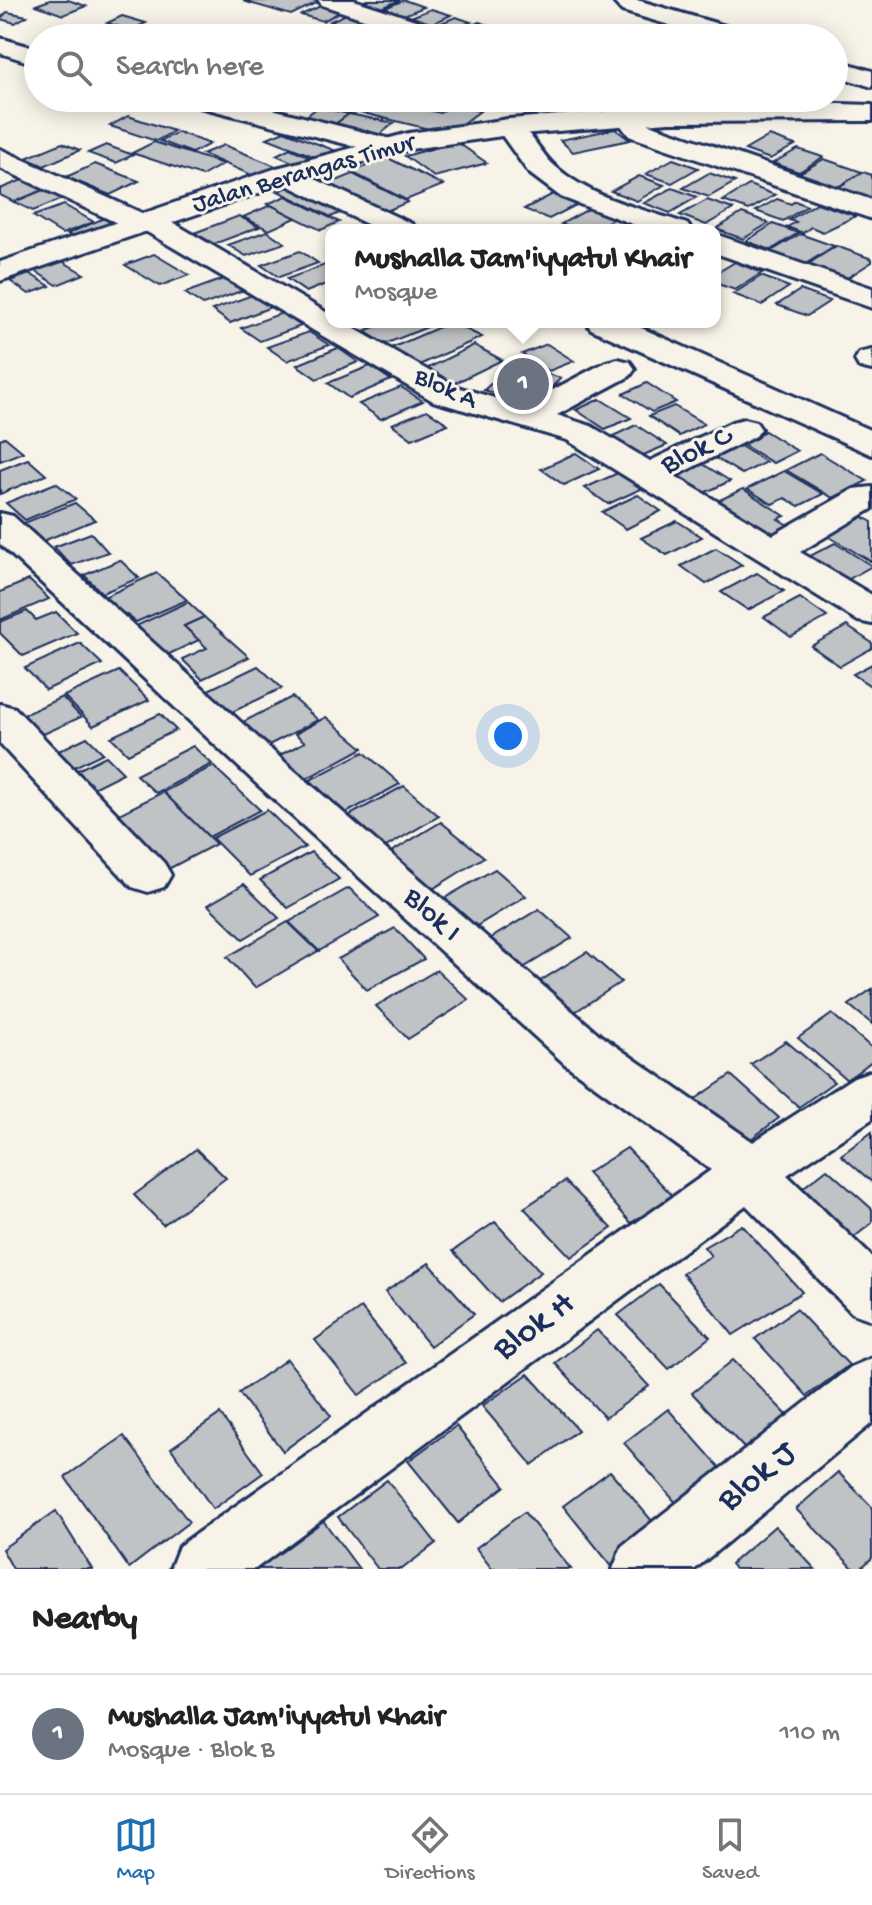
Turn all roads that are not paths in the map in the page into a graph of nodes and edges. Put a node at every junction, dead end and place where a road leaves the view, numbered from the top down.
1 (330, 0) edge
2 (624, 0) edge
3 (403, 24) edge
4 (692, 24) edge
5 (0, 45) edge
6 (24, 53) edge
7 (848, 71) edge
8 (872, 79) edge
9 (252, 112) edge
10 (602, 112) edge
11 (629, 112) edge
12 (655, 112) edge
13 (712, 112) edge
14 (712, 112) edge
15 (872, 113) edge
16 (509, 127) junction
17 (385, 146) junction
18 (0, 157) edge
19 (287, 174) junction
20 (872, 210) edge
21 (146, 222) junction
22 (390, 224) edge
23 (660, 224) edge
24 (721, 245) edge
25 (0, 272) edge
26 (872, 299) edge
27 (325, 325) edge
28 (330, 328) edge
29 (615, 328) edge
30 (618, 369) dead end
31 (527, 417) junction
32 (744, 429) dead end
33 (872, 444) edge
34 (649, 475) junction
35 (867, 497) dead end
36 (0, 524) edge
37 (772, 552) junction
38 (872, 612) edge
39 (0, 718) edge
40 (148, 875) dead end
41 (872, 1092) edge
42 (748, 1173) junction
43 (872, 1295) edge
44 (872, 1386) edge
45 (202, 1569) edge
46 (645, 1569) edge

1 - 3 street
2 - 4 street
5 - 6 street
7 - 8 street
9 - 17 street
10 - 16 street, Jalan Berangas Timur
11 - 20 street
12 - 14 street, Jalan Berangas Timur
13 - 15 street, Jalan Berangas Timur
16 - 17 street, Jalan Berangas Timur
16 - 23 street
17 - 19 street, Jalan Berangas Timur
18 - 21 street, Blok A
19 - 21 street, Jalan Berangas Timur
19 - 22 street
21 - 25 street, Jalan Berangas Timur
21 - 27 street, Blok A
24 - 26 street
28 - 31 street, Blok A
29 - 33 street
30 - 31 street
31 - 34 street, Blok A
32 - 34 street, Blok C
34 - 37 street, Blok A
35 - 37 street
36 - 42 street, Blok I
37 - 38 street, Blok A
39 - 40 street
41 - 42 street, Blok H
42 - 43 street, Blok I
42 - 45 street, Blok H
44 - 46 street, Blok J

